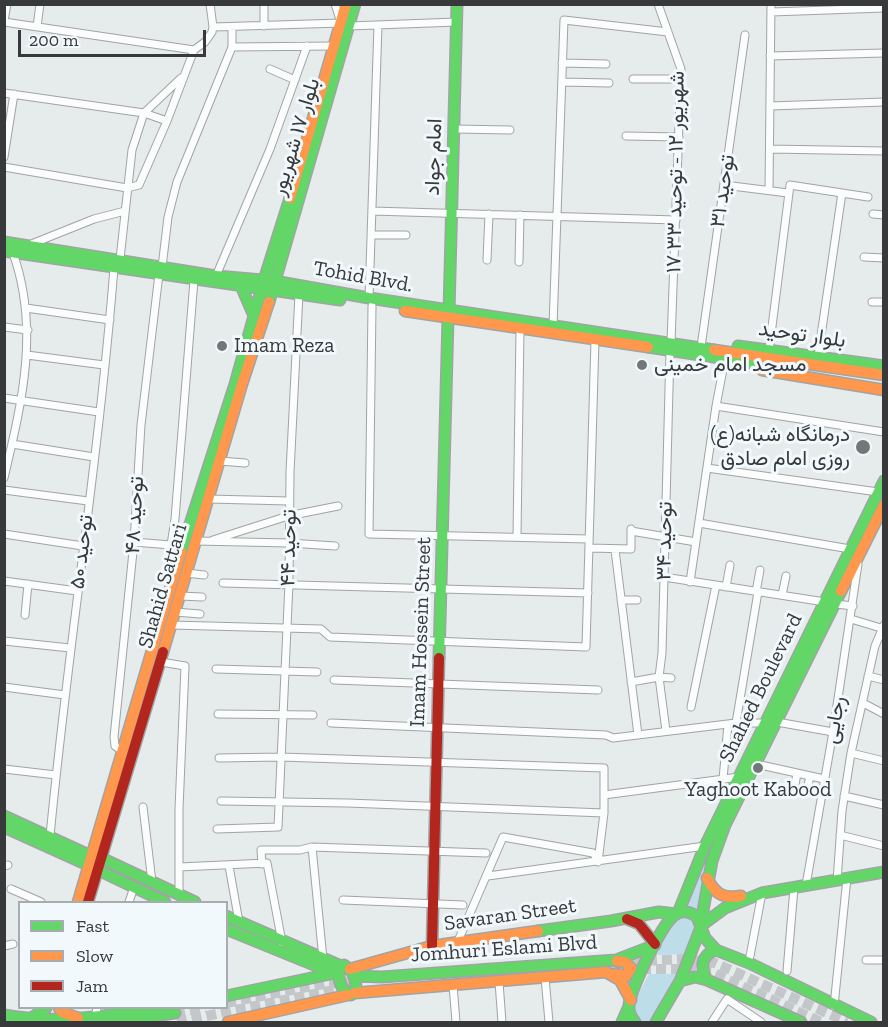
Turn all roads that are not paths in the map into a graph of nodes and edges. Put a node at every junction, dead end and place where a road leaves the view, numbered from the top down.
1 (7, 4) edge
2 (40, 4) edge
3 (210, 4) edge
4 (264, 4) edge
5 (335, 4) edge
6 (346, 4) edge
7 (355, 4) edge
8 (457, 4) edge
9 (658, 4) edge
10 (771, 8) edge
11 (884, 8) edge
12 (4, 22) edge
13 (457, 22) junction
14 (345, 25) junction
15 (378, 25) junction
16 (264, 26) junction
17 (37, 27) junction
18 (213, 27) junction
19 (232, 27) junction
20 (668, 32) junction
21 (745, 35) dead end
22 (307, 46) junction
23 (334, 46) junction
24 (232, 47) junction
25 (194, 50) junction
26 (884, 53) edge
27 (770, 56) junction
28 (562, 63) junction
29 (606, 64) dead end
30 (270, 69) dead end
31 (183, 77) junction
32 (633, 79) dead end
33 (681, 79) junction
34 (295, 80) junction
35 (562, 82) junction
36 (609, 83) dead end
37 (4, 93) edge
38 (14, 94) junction
39 (884, 102) edge
40 (770, 106) junction
41 (144, 113) junction
42 (167, 121) junction
43 (454, 129) junction
44 (510, 129) dead end
45 (626, 136) dead end
46 (679, 137) junction
47 (770, 149) junction
48 (884, 151) edge
49 (4, 157) edge
50 (4, 167) edge
51 (724, 185) junction
52 (127, 188) junction
53 (769, 190) junction
54 (788, 193) junction
55 (842, 193) junction
56 (868, 197) dead end
57 (125, 211) junction
58 (372, 211) junction
59 (452, 213) junction
60 (489, 214) junction
61 (520, 214) junction
62 (873, 214) dead end
63 (884, 215) edge
64 (557, 216) junction
65 (675, 220) junction
66 (371, 235) junction
67 (406, 235) dead end
68 (4, 242) edge
69 (27, 246) junction
70 (9, 252) edge
71 (277, 256) junction
72 (864, 257) dead end
73 (884, 258) edge
74 (487, 261) dead end
75 (519, 262) dead end
76 (117, 263) junction
77 (161, 271) junction
78 (216, 276) junction
79 (194, 280) junction
80 (242, 283) junction
81 (268, 285) junction
82 (294, 290) junction
83 (370, 302) junction
84 (872, 302) dead end
85 (884, 302) edge
86 (26, 308) junction
87 (266, 308) junction
88 (448, 314) junction
89 (254, 316) junction
90 (110, 320) junction
91 (553, 326) junction
92 (4, 327) edge
93 (520, 329) junction
94 (28, 330) junction
95 (595, 340) junction
96 (670, 346) junction
97 (701, 347) junction
98 (769, 350) junction
99 (27, 355) junction
100 (818, 356) junction
101 (721, 358) junction
102 (785, 364) junction
103 (104, 365) junction
104 (884, 366) edge
105 (884, 375) edge
106 (883, 387) edge
107 (4, 398) edge
108 (20, 400) junction
109 (716, 405) junction
110 (99, 412) junction
111 (884, 432) edge
112 (12, 444) junction
113 (94, 457) junction
114 (220, 461) junction
115 (245, 463) dead end
116 (707, 468) junction
117 (5, 473) edge
118 (884, 481) edge
119 (4, 490) edge
120 (878, 492) junction
121 (209, 499) junction
122 (88, 501) junction
123 (289, 501) junction
124 (884, 505) edge
125 (338, 506) dead end
126 (288, 516) junction
127 (175, 519) junction
128 (699, 523) junction
129 (4, 534) edge
130 (518, 536) junction
131 (665, 536) junction
132 (443, 537) junction
133 (589, 538) junction
134 (196, 539) junction
135 (134, 542) junction
136 (696, 542) junction
137 (289, 543) junction
138 (171, 545) junction
139 (83, 546) junction
140 (183, 546) junction
141 (335, 546) dead end
142 (589, 548) junction
143 (615, 550) junction
144 (854, 552) junction
145 (730, 565) dead end
146 (760, 570) dead end
147 (186, 573) junction
148 (204, 575) dead end
149 (786, 576) dead end
150 (664, 577) junction
151 (4, 581) edge
152 (690, 582) junction
153 (223, 583) dead end
154 (28, 584) junction
155 (289, 584) junction
156 (716, 585) junction
157 (726, 587) junction
158 (442, 588) junction
159 (77, 591) junction
160 (757, 592) junction
161 (588, 593) junction
162 (180, 596) junction
163 (782, 596) junction
164 (202, 597) dead end
165 (621, 600) junction
166 (637, 600) dead end
167 (830, 603) junction
168 (853, 606) junction
169 (175, 612) junction
170 (200, 614) dead end
171 (25, 615) dead end
172 (851, 620) junction
173 (171, 625) junction
174 (287, 628) junction
175 (883, 628) edge
176 (4, 640) edge
177 (441, 641) junction
178 (70, 648) junction
179 (161, 662) junction
180 (216, 669) dead end
181 (284, 671) junction
182 (317, 672) dead end
183 (868, 676) junction
184 (659, 677) junction
185 (671, 678) dead end
186 (334, 680) dead end
187 (884, 680) edge
188 (631, 682) junction
189 (439, 684) junction
190 (4, 687) edge
191 (598, 690) dead end
192 (65, 695) junction
193 (863, 703) junction
194 (691, 707) dead end
195 (218, 714) dead end
196 (884, 714) edge
197 (284, 715) junction
198 (313, 715) dead end
199 (777, 722) junction
200 (331, 723) dead end
201 (765, 723) junction
202 (732, 724) junction
203 (438, 727) junction
204 (666, 731) junction
205 (833, 732) junction
206 (638, 735) junction
207 (127, 753) junction
208 (851, 753) junction
209 (282, 757) junction
210 (219, 758) dead end
211 (437, 761) junction
212 (884, 761) edge
213 (756, 764) junction
214 (4, 769) edge
215 (797, 774) junction
216 (56, 775) junction
217 (810, 776) junction
218 (739, 777) junction
219 (723, 779) junction
220 (824, 779) junction
221 (795, 785) dead end
222 (807, 790) dead end
223 (604, 795) junction
224 (844, 796) junction
225 (221, 801) dead end
226 (280, 802) junction
227 (884, 805) edge
228 (435, 806) junction
229 (143, 807) dead end
230 (604, 813) junction
231 (4, 816) edge
232 (4, 827) edge
233 (217, 829) dead end
234 (840, 835) junction
235 (50, 836) junction
236 (705, 846) junction
237 (884, 846) edge
238 (312, 847) junction
239 (435, 851) junction
240 (71, 852) junction
241 (486, 853) dead end
242 (94, 862) junction
243 (598, 862) junction
244 (265, 864) junction
245 (229, 866) junction
246 (179, 867) junction
247 (884, 872) edge
248 (488, 876) junction
249 (707, 878) junction
250 (842, 879) junction
251 (152, 882) junction
252 (806, 885) junction
253 (134, 887) junction
254 (794, 888) junction
255 (11, 889) dead end
256 (762, 893) junction
257 (179, 895) junction
258 (343, 900) dead end
259 (37, 901) edge
260 (79, 901) edge
261 (88, 901) edge
262 (130, 901) edge
263 (160, 901) edge
264 (191, 901) edge
265 (434, 904) junction
266 (463, 905) dead end
267 (677, 914) junction
268 (228, 917) edge
269 (627, 918) junction
270 (239, 922) junction
271 (701, 925) junction
272 (642, 927) junction
273 (228, 929) edge
274 (282, 942) junction
275 (459, 942) junction
276 (13, 944) dead end
277 (655, 944) junction
278 (4, 946) edge
279 (432, 946) junction
280 (716, 950) junction
281 (631, 955) junction
282 (750, 956) dead end
283 (296, 957) junction
284 (323, 959) junction
285 (616, 960) junction
286 (866, 960) dead end
287 (884, 960) edge
288 (344, 971) junction
289 (787, 971) dead end
290 (606, 972) junction
291 (321, 976) junction
292 (368, 978) junction
293 (545, 978) junction
294 (707, 980) junction
295 (295, 981) junction
296 (680, 981) junction
297 (499, 982) junction
298 (453, 985) junction
299 (370, 992) junction
300 (352, 994) junction
301 (228, 996) edge
302 (329, 1000) junction
303 (630, 1002) junction
304 (834, 1005) junction
305 (45, 1009) edge
306 (59, 1009) edge
307 (145, 1009) edge
308 (96, 1012) edge
309 (174, 1013) dead end
310 (4, 1015) edge
311 (81, 1018) junction
312 (262, 1019) edge
313 (27, 1021) edge
314 (117, 1022) edge
315 (110, 1023) edge
316 (228, 1023) edge
317 (456, 1023) edge
318 (502, 1023) edge
319 (549, 1023) edge
320 (622, 1023) edge
321 (635, 1023) edge
322 (656, 1023) edge
323 (712, 1023) edge
324 (761, 1023) edge
325 (801, 1023) edge
326 (871, 1023) edge

1 - 12 street
2 - 17 street
3 - 18 street
4 - 16 street
5 - 14 street
6 - 14 main road
7 - 14 main road, بلوار ۱۷ شهریور
8 - 13 main road, امام جواد
9 - 20 street, ۱۷ شهریور ۱۲ - توحید ۳۳
10 - 11 street
10 - 27 street
12 - 17 street
13 - 15 street
13 - 43 main road, امام جواد
14 - 15 street
14 - 16 street
14 - 23 main road
14 - 71 main road, بلوار ۱۷ شهریور
15 - 58 street
16 - 19 street
17 - 25 street
18 - 19 street
18 - 25 street
19 - 24 street
20 - 28 street
20 - 33 street, ۱۷ شهریور ۱۲ - توحید ۳۳
21 - 51 street, توحید ۳۱
22 - 23 street
22 - 24 street
22 - 34 street
23 - 71 main road
24 - 77 street, توحید ۴۸
25 - 31 street
26 - 27 street
27 - 40 street
28 - 29 street
28 - 35 street
30 - 34 street
31 - 41 street
31 - 42 street
32 - 33 street
33 - 46 street, ۱۷ شهریور ۱۲ - توحید ۳۳
34 - 78 street
35 - 36 street
35 - 64 street
37 - 38 street
38 - 41 street
38 - 49 street
39 - 40 street
40 - 47 street
41 - 42 street
41 - 52 street, توحید ۵۰
42 - 52 street
43 - 44 street
43 - 59 main road, امام جواد
45 - 46 street
46 - 65 street, ۱۷ شهریور ۱۲ - توحید ۳۳
47 - 48 street
47 - 53 street
50 - 52 street
51 - 53 street
51 - 97 street, توحید ۳۱
52 - 57 street, توحید ۵۰
53 - 54 street
54 - 55 street
54 - 98 street
55 - 56 street
55 - 100 street
57 - 69 street
57 - 76 street, توحید ۵۰
58 - 59 street
58 - 66 street
59 - 60 street
59 - 88 main road, امام جواد
60 - 61 street
60 - 74 street
61 - 64 street
61 - 75 street
62 - 63 street
64 - 65 street
64 - 91 street
65 - 96 street, ۱۷ شهریور ۱۲ - توحید ۳۳
66 - 67 street
66 - 83 street
68 - 69 main road, Tohid Blvd.
69 - 76 main road, Tohid Blvd.
70 - 76 main road, Tohid Blvd.
70 - 86 street
71 - 80 main road
71 - 81 main road, بلوار ۱۷ شهریور
71 - 82 main road
72 - 73 street
76 - 77 main road, Tohid Blvd.
76 - 90 street, توحید ۵۰
77 - 78 main road, Tohid Blvd.
77 - 79 main road, Tohid Blvd.
77 - 135 street, توحید ۴۸
78 - 80 main road, Tohid Blvd.
79 - 80 main road, Tohid Blvd.
79 - 127 street
80 - 81 main road, Tohid Blvd.
80 - 89 main road
81 - 82 main road, Tohid Blvd.
81 - 87 main road, Shahid Sattari
81 - 89 main road, Shahid Sattari
82 - 83 main road, Tohid Blvd.
82 - 87 main road
82 - 123 street, توحید ۴۴
83 - 88 main road, Tohid Blvd.
83 - 132 street
84 - 85 street
86 - 90 street
86 - 94 street
87 - 114 main road, Shahid Sattari
88 - 91 main road, Tohid Blvd.
88 - 93 main road, Tohid Blvd.
88 - 132 main road, Imam Hossein Street
89 - 134 main road, Shahid Sattari
90 - 103 street, توحید ۵۰
91 - 96 main road, Tohid Blvd.
92 - 94 street
93 - 95 main road, Tohid Blvd.
93 - 130 street
94 - 99 street
95 - 96 main road, Tohid Blvd.
95 - 133 street
96 - 97 main road, Tohid Blvd.
96 - 101 main road, Tohid Blvd.
96 - 131 street, توحید ۳۴
97 - 101 main road, Tohid Blvd.
98 - 100 main road, بلوار توحید
98 - 101 main road, بلوار توحید
99 - 103 street
99 - 108 street
100 - 104 main road, بلوار توحید
101 - 102 main road
101 - 106 main road, Tohid Blvd.
101 - 109 street
102 - 105 main road
102 - 106 main road
103 - 110 street, توحید ۵۰
107 - 108 street
108 - 110 street
108 - 112 street
109 - 111 street
109 - 116 street
110 - 113 street, توحید ۵۰
112 - 113 street
112 - 117 street
113 - 122 street, توحید ۵۰
114 - 115 street
114 - 121 main road, Shahid Sattari
116 - 120 street
116 - 128 street
118 - 120 main road, Shahed Boulevard
119 - 122 street
120 - 144 main road, Shahed Boulevard
121 - 123 street
121 - 134 main road, Shahid Sattari
122 - 139 street, توحید ۵۰
123 - 126 street, توحید ۴۴
124 - 144 main road, Shahed Boulevard
125 - 126 street
126 - 134 street
126 - 137 street, توحید ۴۴
127 - 134 street
127 - 138 street
128 - 136 street
128 - 144 street
129 - 139 street
130 - 132 street
130 - 133 street
131 - 136 street
131 - 143 street
131 - 150 street, توحید ۳۴
132 - 158 main road, Imam Hossein Street
133 - 142 street
134 - 137 street
134 - 140 main road, Shahid Sattari
134 - 147 main road, Shahid Sattari
135 - 138 street
135 - 207 street, توحید ۴۸
136 - 152 street
137 - 141 street
137 - 155 street, توحید ۴۴
138 - 140 street
139 - 159 street, توحید ۵۰
140 - 207 main road, Shahid Sattari
142 - 143 street
142 - 161 street
143 - 165 street
144 - 167 main road, Shahed Boulevard
144 - 168 street, رجایی
145 - 157 street
146 - 160 street
147 - 148 street
147 - 162 main road, Shahid Sattari
149 - 163 street
150 - 152 street
150 - 184 street, توحید ۳۴
151 - 154 street
152 - 156 street
153 - 155 street
154 - 159 street
154 - 171 street
155 - 158 street
155 - 174 street, توحید ۴۴
156 - 157 street
156 - 194 street
157 - 160 street
158 - 161 street
158 - 177 main road, Imam Hossein Street
159 - 178 street, توحید ۵۰
160 - 163 street
160 - 202 street
161 - 177 street
162 - 164 street
162 - 169 main road, Shahid Sattari
163 - 167 street
165 - 166 street
165 - 188 street
167 - 168 street
167 - 199 main road, Shahed Boulevard
167 - 201 main road, Shahed Boulevard
168 - 172 street, رجایی
169 - 170 street
169 - 173 main road, Shahid Sattari
172 - 175 street
172 - 205 street, رجایی
173 - 174 street
173 - 179 main road, Shahid Sattari
174 - 177 street
174 - 181 street, توحید ۴۴
175 - 183 street
176 - 178 street
177 - 189 main road, Imam Hossein Street
178 - 192 street, توحید ۵۰
179 - 207 main road, Shahid Sattari
179 - 246 street
180 - 181 street
181 - 182 street
181 - 197 street, توحید ۴۴
183 - 187 street
183 - 193 street
184 - 185 street
184 - 188 street
184 - 204 street, توحید ۳۴
186 - 189 street
188 - 206 street
189 - 191 street
189 - 203 main road, Imam Hossein Street
190 - 192 street
192 - 216 street, توحید ۵۰
193 - 196 street
193 - 208 street
195 - 197 street
197 - 198 street
197 - 209 street, توحید ۴۴
199 - 205 street
199 - 213 main road, Shahed Boulevard
200 - 203 street
201 - 202 street
201 - 218 main road, Shahed Boulevard
202 - 204 street
202 - 219 street
203 - 206 street
203 - 211 main road, Imam Hossein Street
204 - 206 street
205 - 220 street, رجایی
207 - 242 main road, Shahid Sattari
208 - 212 street
208 - 224 street
209 - 210 street
209 - 211 street
209 - 226 street, توحید ۴۴
211 - 223 street
211 - 228 main road, Imam Hossein Street
213 - 215 street
213 - 249 main road, Shahed Boulevard
214 - 216 street
215 - 217 street
215 - 221 street
216 - 235 street, توحید ۵۰
217 - 220 street
217 - 222 street
218 - 219 street
218 - 236 main road, Shahed Boulevard
219 - 223 street
220 - 252 street, رجایی
223 - 230 street
224 - 227 street
224 - 234 street
225 - 226 street
226 - 228 street
226 - 233 street
228 - 230 street
228 - 239 main road, Imam Hossein Street
229 - 251 street
230 - 243 street
231 - 235 main road
232 - 240 main road
234 - 237 street
234 - 250 street
235 - 240 main road
236 - 243 street
236 - 267 main road, Shahed Boulevard
238 - 239 street
238 - 244 street
238 - 284 street
239 - 241 street
239 - 265 main road, Imam Hossein Street
240 - 242 main road
242 - 251 main road
242 - 253 main road
242 - 260 main road, Shahid Sattari
242 - 261 main road, Shahid Sattari
243 - 248 street
243 - 248 street
244 - 245 street
244 - 274 street
245 - 246 street
245 - 270 street
246 - 257 street
247 - 250 main road
248 - 275 street
249 - 256 main road
249 - 271 main road, Shahed Boulevard
250 - 252 main road
250 - 304 street
251 - 257 main road
252 - 254 main road
253 - 262 street
253 - 263 main road
254 - 256 main road
254 - 289 street
255 - 259 street
256 - 271 main road
256 - 282 street
257 - 264 main road
258 - 265 street
265 - 266 street
265 - 279 main road, Imam Hossein Street
267 - 269 main road, Savaran Street
267 - 271 main road
267 - 277 main road, Shahed Boulevard
268 - 270 main road
269 - 272 main road
269 - 275 main road, Savaran Street
270 - 274 main road
271 - 280 main road
271 - 296 main road, Shahed Boulevard
272 - 277 main road
272 - 281 main road
273 - 283 main road
274 - 284 main road
275 - 279 main road, Savaran Street
276 - 278 street
277 - 281 main road, Jomhuri Eslami Blvd
277 - 303 main road, Shahed Boulevard
279 - 288 main road, Savaran Street
280 - 294 main road
280 - 304 main road
281 - 285 main road, Jomhuri Eslami Blvd
283 - 288 main road
283 - 295 main road
284 - 288 main road
285 - 290 main road
285 - 292 main road, Jomhuri Eslami Blvd
286 - 287 street
288 - 291 main road
288 - 292 main road, Jomhuri Eslami Blvd
288 - 300 main road
290 - 293 main road, Jomhuri Eslami Blvd
290 - 303 main road, Jomhuri Eslami Blvd
291 - 295 main road
291 - 302 main road
292 - 299 main road
293 - 297 main road, Jomhuri Eslami Blvd
293 - 319 street
294 - 296 main road
294 - 325 main road
295 - 301 main road
296 - 322 main road, Shahed Boulevard
297 - 298 main road, Jomhuri Eslami Blvd
297 - 318 street
298 - 299 main road, Jomhuri Eslami Blvd
298 - 317 street
299 - 300 main road, Jomhuri Eslami Blvd
300 - 302 main road, Jomhuri Eslami Blvd
302 - 312 main road, Jomhuri Eslami Blvd
303 - 320 main road, Shahed Boulevard
303 - 321 main road, Jomhuri Eslami Blvd
304 - 326 main road
305 - 313 main road
306 - 311 main road
307 - 308 main road
308 - 311 main road
309 - 314 main road
310 - 313 main road
311 - 313 main road
312 - 316 main road, Jomhuri Eslami Blvd
314 - 315 main road
323 - 324 street

